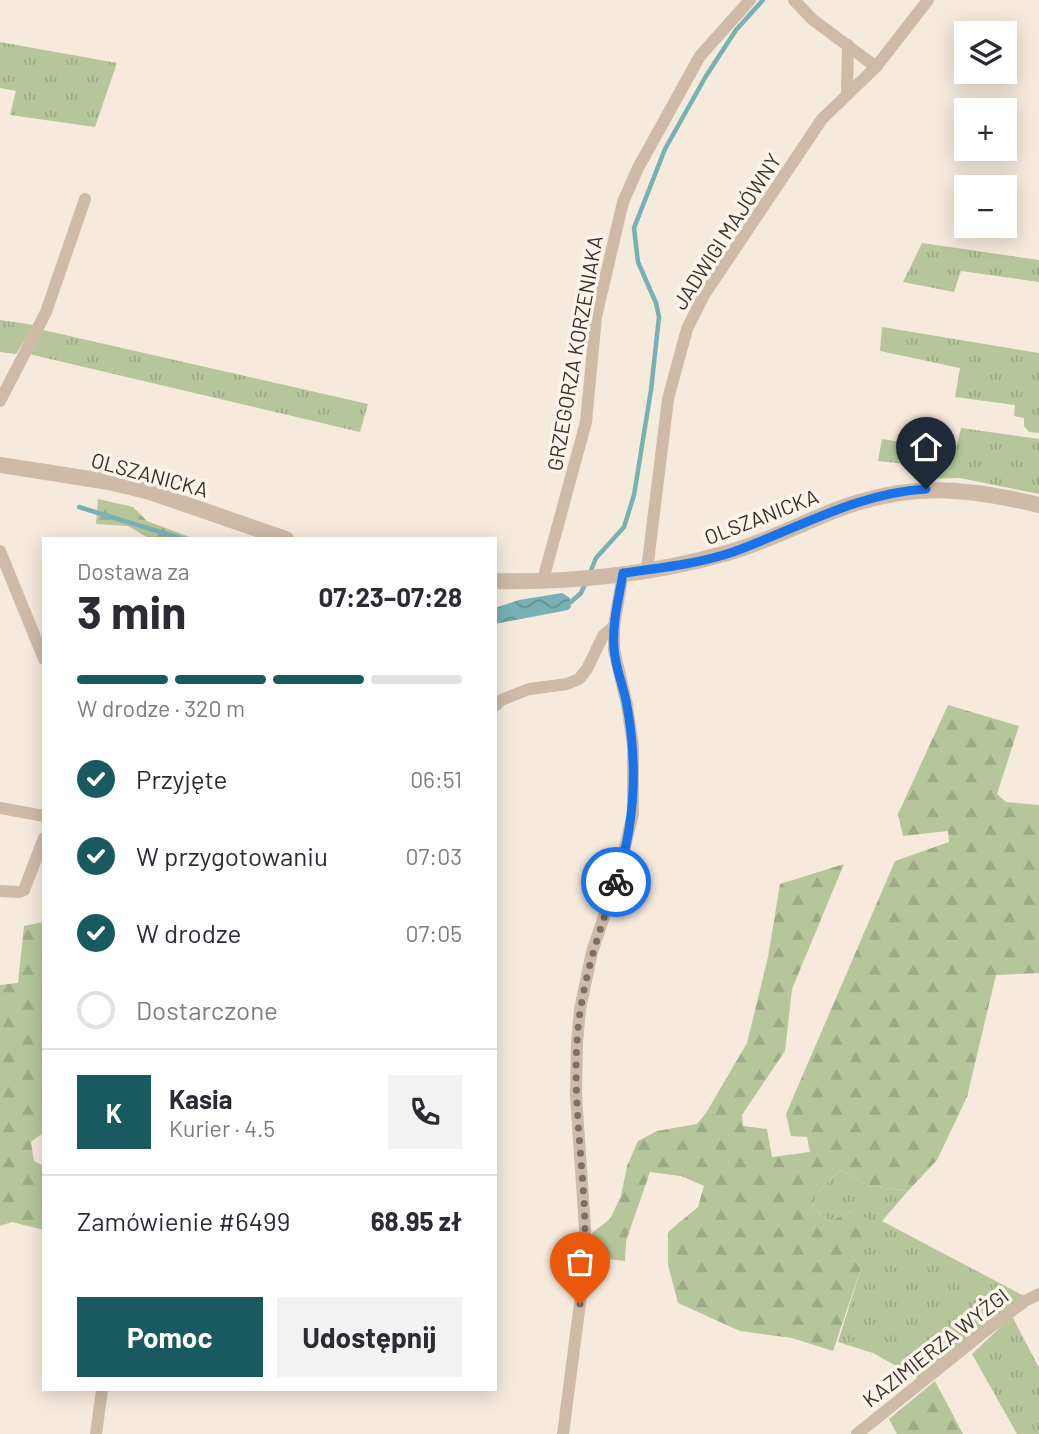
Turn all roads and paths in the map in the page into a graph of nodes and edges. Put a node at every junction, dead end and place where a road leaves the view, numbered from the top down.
1 (750, 0) edge
2 (794, 0) edge
3 (928, 0) edge
4 (848, 46) junction
5 (876, 67) junction
6 (847, 95) junction
7 (85, 199) dead end
8 (0, 401) edge
9 (0, 465) edge
10 (1039, 505) edge
11 (280, 537) edge
12 (0, 551) edge
13 (647, 569) junction
14 (623, 573) junction
15 (544, 580) junction
16 (497, 581) edge
17 (614, 626) junction
18 (42, 654) edge
19 (497, 704) edge
20 (0, 808) edge
21 (42, 816) edge
22 (42, 843) edge
23 (0, 891) edge
24 (1039, 1294) edge
25 (102, 1391) edge
26 (96, 1434) edge
27 (564, 1434) edge
28 (857, 1434) edge

1 - 15 street, GRZEGORZA KORZENIAKA
2 - 4 street
3 - 5 street, JADWIGI MAJÓWNY
4 - 5 street
4 - 6 street
5 - 6 street, JADWIGI MAJÓWNY
6 - 13 street, JADWIGI MAJÓWNY
7 - 8 street
9 - 11 street, OLSZANICKA
10 - 13 street, OLSZANICKA
12 - 18 street
13 - 14 street, OLSZANICKA
14 - 15 street, OLSZANICKA
14 - 17 street
15 - 16 street, OLSZANICKA
17 - 19 street
17 - 27 street
20 - 21 street
22 - 23 street
24 - 28 street, KAZIMIERZA WYŻGI
25 - 26 street

